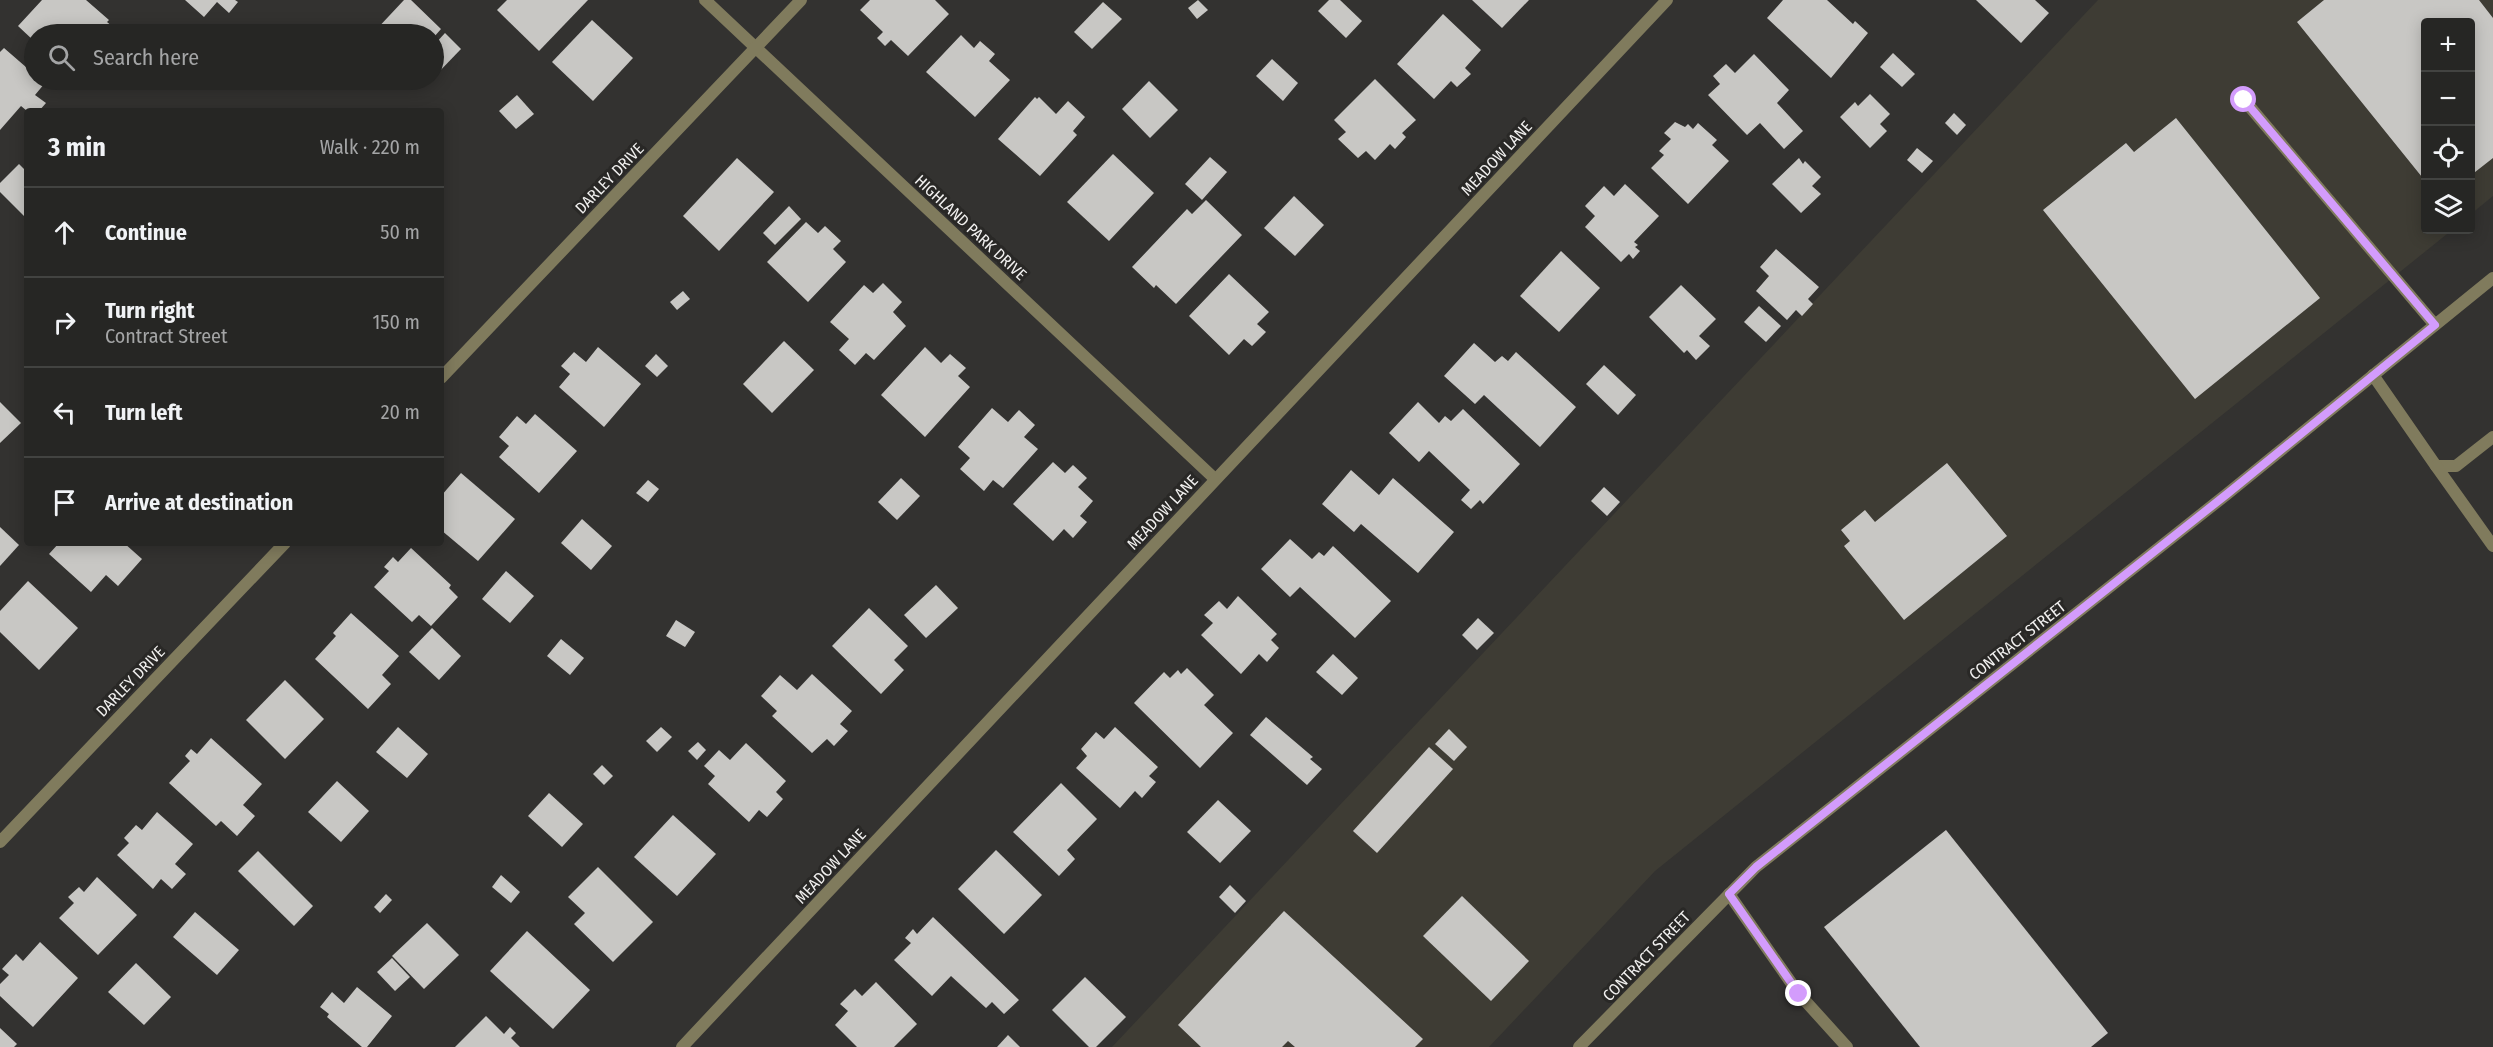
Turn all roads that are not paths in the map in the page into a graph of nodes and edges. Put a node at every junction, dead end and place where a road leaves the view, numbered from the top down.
1 (705, 0) edge
2 (801, 0) edge
3 (1667, 0) edge
4 (755, 48) junction
5 (2244, 100) dead end
6 (2493, 278) edge
7 (2435, 325) junction
8 (444, 375) edge
9 (2373, 375) junction
10 (2493, 437) edge
11 (2436, 466) junction
12 (1215, 479) junction
13 (282, 546) edge
14 (2493, 546) edge
15 (0, 843) edge
16 (1729, 894) junction
17 (682, 1047) edge
18 (1579, 1047) edge
19 (1847, 1047) edge

1 - 4 street, HIGHLAND PARK DRIVE
2 - 4 street, DARLEY DRIVE
3 - 12 street, MEADOW LANE
4 - 8 street, DARLEY DRIVE
4 - 12 street, HIGHLAND PARK DRIVE
5 - 7 street
6 - 7 street, CONTRACT STREET
7 - 9 street, CONTRACT STREET
9 - 11 street
9 - 16 street, CONTRACT STREET
10 - 11 street
11 - 14 street
12 - 17 street, MEADOW LANE
13 - 15 street, DARLEY DRIVE
16 - 18 street, CONTRACT STREET
16 - 19 street

